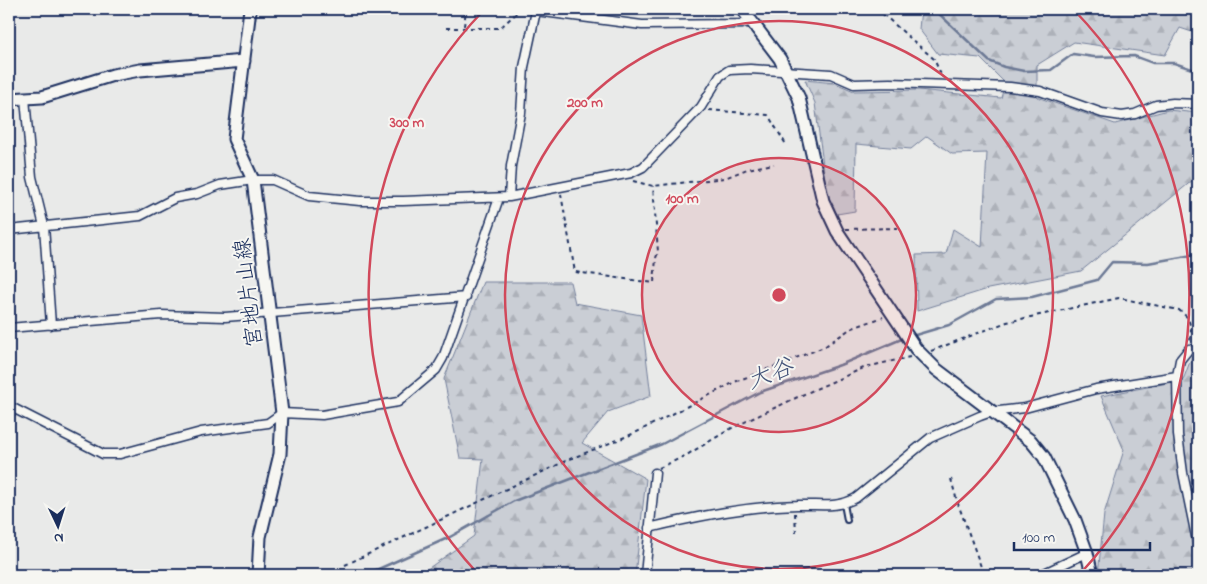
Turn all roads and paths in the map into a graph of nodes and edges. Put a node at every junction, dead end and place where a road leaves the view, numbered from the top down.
1 (250, 9) edge
2 (466, 9) edge
3 (521, 9) edge
4 (742, 9) edge
5 (877, 9) edge
6 (536, 10) edge
7 (752, 21) junction
8 (464, 26) junction
9 (446, 28) dead end
10 (244, 60) junction
11 (786, 72) junction
12 (946, 85) junction
13 (25, 98) junction
14 (9, 99) edge
15 (1198, 104) edge
16 (701, 107) junction
17 (787, 146) dead end
18 (774, 164) dead end
19 (623, 174) junction
20 (253, 180) junction
21 (653, 186) junction
22 (560, 188) junction
23 (499, 198) junction
24 (509, 198) junction
25 (44, 226) junction
26 (899, 228) dead end
27 (9, 230) edge
28 (837, 231) junction
29 (466, 297) junction
30 (270, 311) junction
31 (895, 318) junction
32 (51, 325) junction
33 (9, 328) edge
34 (1189, 349) dead end
35 (1177, 376) junction
36 (9, 406) edge
37 (991, 412) junction
38 (282, 413) junction
39 (655, 473) dead end
40 (951, 479) dead end
41 (844, 504) junction
42 (794, 505) junction
43 (846, 520) dead end
44 (649, 528) junction
45 (796, 533) dead end
46 (1198, 546) edge
47 (1087, 553) junction
48 (345, 565) dead end
49 (258, 575) edge
50 (645, 575) edge
51 (984, 575) edge
52 (1040, 575) edge
53 (1092, 575) edge

1 - 10 street, 宮地片山線
2 - 8 path
3 - 8 path
4 - 7 street
5 - 12 path
6 - 7 street
6 - 24 street
7 - 11 street
8 - 9 path
10 - 13 street
10 - 20 street, 宮地片山線
11 - 12 street
11 - 16 street
11 - 28 street
12 - 15 street
13 - 14 street
13 - 25 street
16 - 17 path
16 - 19 street
18 - 21 path
19 - 21 path
19 - 22 street
20 - 23 street
20 - 25 street
20 - 30 street, 宮地片山線
21 - 22 path
22 - 24 street
23 - 24 street
23 - 29 street
25 - 27 street
25 - 32 street
26 - 28 path
28 - 31 street
29 - 30 street
29 - 38 street
30 - 32 street
30 - 38 street, 宮地片山線
31 - 37 street
31 - 48 path
32 - 33 street
34 - 35 street
35 - 37 street
35 - 46 street
36 - 38 street
37 - 41 street
37 - 47 street
38 - 49 street, 宮地片山線
39 - 44 street
40 - 51 path
41 - 42 street
41 - 43 lane
42 - 44 street
42 - 45 path
44 - 50 street
47 - 52 street
47 - 53 street

